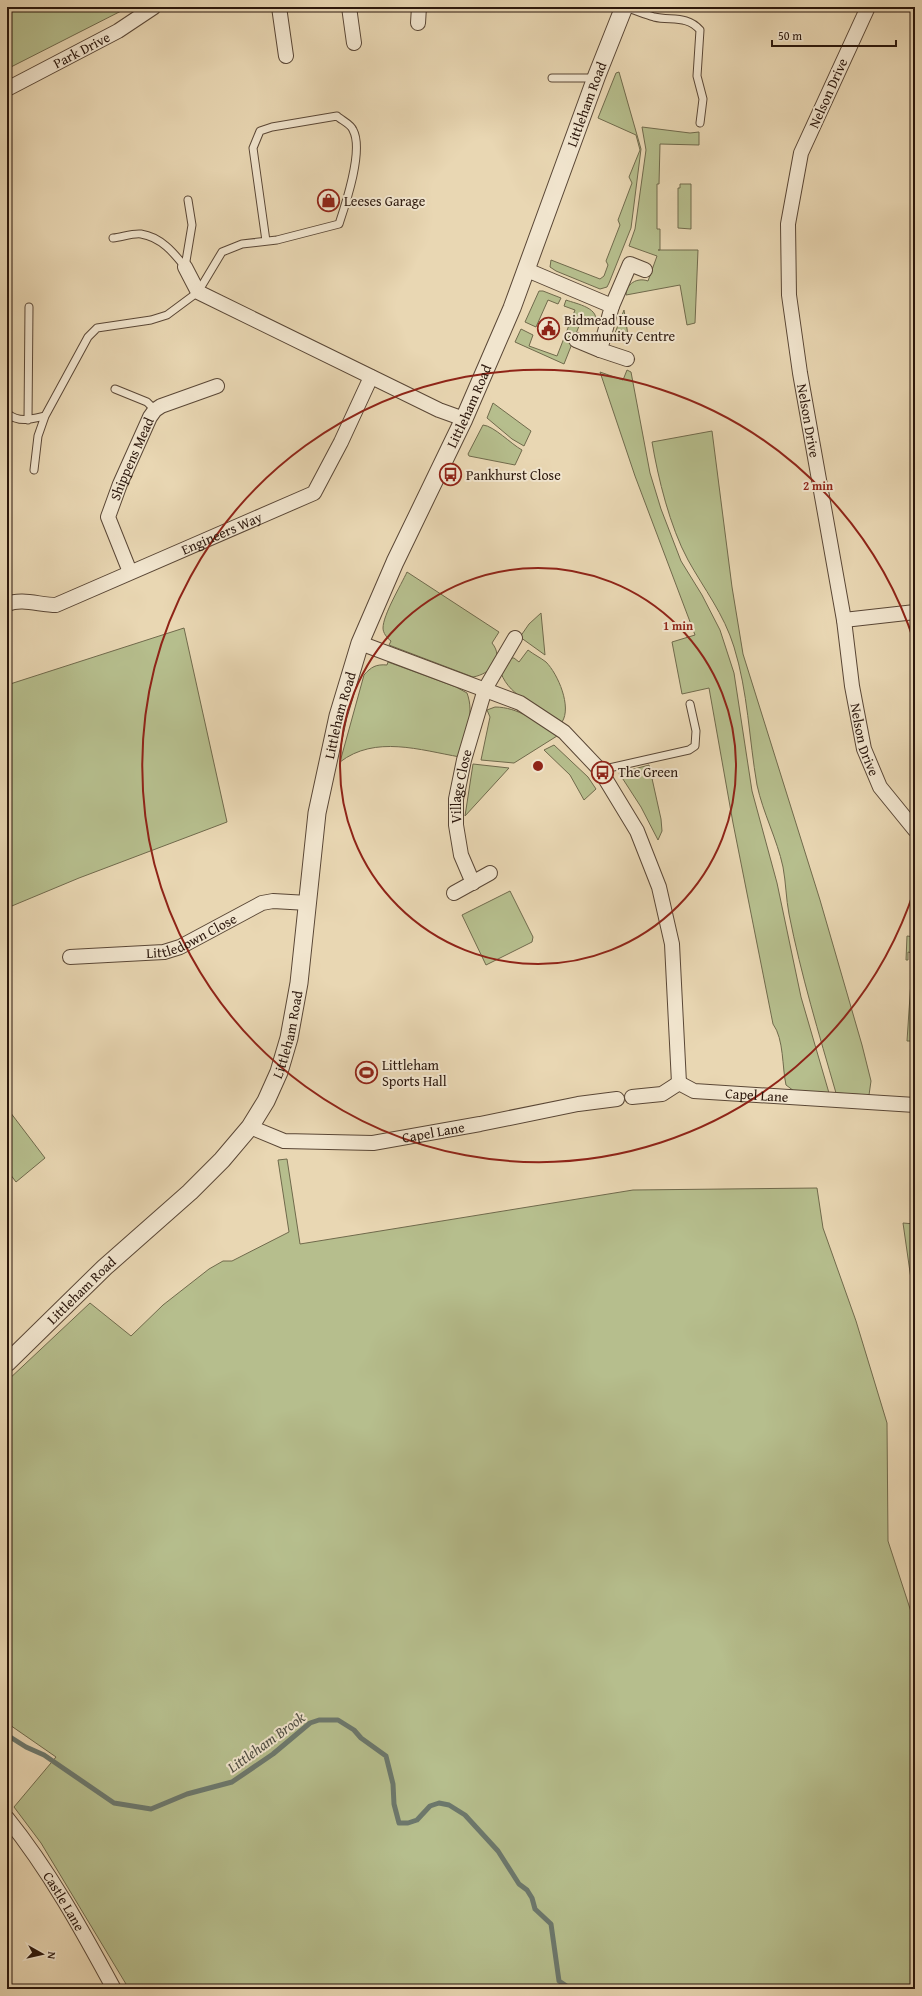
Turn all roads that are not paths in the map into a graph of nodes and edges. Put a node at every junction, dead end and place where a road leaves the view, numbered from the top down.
1 (154, 7) edge
2 (279, 7) edge
3 (350, 7) edge
4 (419, 7) edge
5 (624, 7) edge
6 (868, 7) edge
7 (418, 23) dead end
8 (354, 43) dead end
9 (286, 56) dead end
10 (552, 78) dead end
11 (596, 78) junction
12 (7, 90) edge
13 (700, 123) dead end
14 (188, 200) dead end
15 (113, 238) dead end
16 (266, 241) junction
17 (185, 268) junction
18 (527, 270) junction
19 (645, 270) dead end
20 (198, 292) junction
21 (612, 306) junction
22 (29, 307) dead end
23 (576, 340) dead end
24 (600, 350) junction
25 (627, 359) dead end
26 (371, 377) junction
27 (217, 386) dead end
28 (115, 389) dead end
29 (7, 410) edge
30 (155, 410) junction
31 (45, 416) junction
32 (464, 419) junction
33 (28, 420) junction
34 (34, 470) dead end
35 (130, 572) junction
36 (7, 604) edge
37 (915, 612) edge
38 (844, 620) junction
39 (515, 638) dead end
40 (360, 643) junction
41 (485, 689) junction
42 (690, 704) dead end
43 (600, 770) junction
44 (915, 830) edge
45 (490, 873) dead end
46 (474, 883) junction
47 (454, 893) dead end
48 (308, 903) junction
49 (70, 957) dead end
50 (679, 1083) junction
51 (632, 1097) dead end
52 (617, 1099) dead end
53 (915, 1105) edge
54 (250, 1127) junction
55 (7, 1363) edge
56 (7, 1818) edge
57 (114, 1989) edge

1 - 12 street, Park Drive
2 - 9 street
3 - 8 street
4 - 7 street
5 - 11 street, Littleham Road
5 - 13 lane
6 - 38 street, Nelson Drive
10 - 11 lane
11 - 18 street, Littleham Road
14 - 17 lane
15 - 17 lane
16 - 16 lane
16 - 20 lane
17 - 20 street
18 - 21 street
18 - 32 street, Littleham Road
19 - 21 street
20 - 26 street
20 - 31 lane
21 - 24 street
22 - 33 lane
23 - 24 street
24 - 25 street
26 - 32 street
26 - 35 street, Engineers Way
27 - 30 street, Shippens Mead
28 - 30 lane
29 - 33 lane
30 - 35 street, Shippens Mead
31 - 33 lane
31 - 34 lane
32 - 40 street, Littleham Road
35 - 36 street, Engineers Way
37 - 38 street
38 - 44 street, Nelson Drive
39 - 41 street, Village Close
40 - 41 street
40 - 48 street, Littleham Road
41 - 43 street
41 - 46 street, Village Close
42 - 43 lane
43 - 50 street
45 - 46 street
46 - 47 street
48 - 49 street, Littledown Close
48 - 54 street, Littleham Road
50 - 51 street
50 - 53 street, Capel Lane
52 - 54 street, Capel Lane
54 - 55 street, Littleham Road
56 - 57 street, Castle Lane

